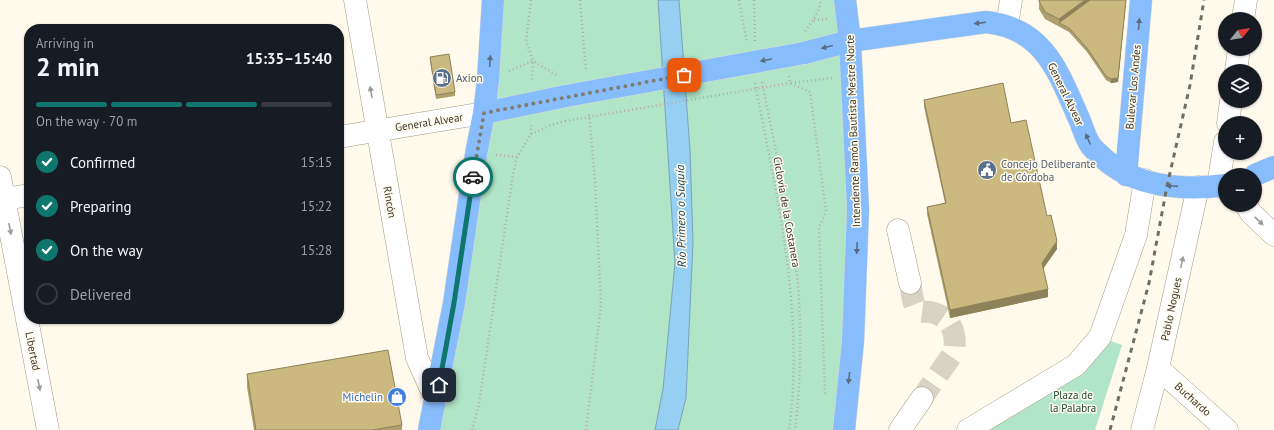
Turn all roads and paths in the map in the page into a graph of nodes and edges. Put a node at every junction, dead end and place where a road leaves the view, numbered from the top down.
1 (355, 0) edge
2 (493, 0) edge
3 (531, 0) edge
4 (580, 0) edge
5 (739, 0) edge
6 (754, 0) edge
7 (821, 0) edge
8 (845, 0) edge
9 (1011, 0) edge
10 (1141, 0) edge
11 (1246, 0) edge
12 (1244, 12) edge
13 (1007, 26) junction
14 (850, 41) junction
15 (755, 44) dead end
16 (748, 45) dead end
17 (798, 48) junction
18 (533, 60) junction
19 (753, 75) dead end
20 (852, 75) junction
21 (586, 78) dead end
22 (488, 80) junction
23 (762, 81) dead end
24 (790, 83) junction
25 (564, 87) junction
26 (530, 104) junction
27 (589, 110) dead end
28 (484, 113) junction
29 (377, 130) junction
30 (532, 134) junction
31 (344, 137) edge
32 (1220, 160) edge
33 (1274, 167) edge
34 (1262, 172) edge
35 (0, 177) edge
36 (1135, 178) junction
37 (1214, 186) edge
38 (24, 196) edge
39 (2, 200) edge
40 (1250, 212) edge
41 (898, 230) dead end
42 (1274, 235) edge
43 (910, 283) tunnel mouth
44 (24, 310) edge
45 (27, 324) edge
46 (1158, 368) junction
47 (825, 396) dead end
48 (922, 398) tunnel mouth
49 (436, 400) junction
50 (48, 430) edge
51 (429, 430) edge
52 (472, 430) edge
53 (586, 430) edge
54 (789, 430) edge
55 (796, 430) edge
56 (844, 430) edge
57 (900, 430) edge
58 (968, 430) edge
59 (1142, 430) edge
60 (1227, 430) edge

29 -> 1 street, Rincón
22 -> 2 main road
3 - 18 path
4 - 21 path
5 - 16 path
6 - 15 path
7 - 17 path
8 - 14 main road, Intendente Ramón Bautista Mestre Norte
9 - 13 street
36 -> 10 main road, Bulevar Los Andes
11 - 12 street
13 -> 14 main road, General Alvear
36 -> 13 main road, General Alvear
14 -> 17 main road, General Alvear
14 - 20 main road, Intendente Ramón Bautista Mestre Norte
17 - 24 path
17 -> 25 main road, General Alvear, bridge
18 - 22 path
18 - 25 path
18 - 26 path
19 - 54 path, Ciclovía de la Costanera
20 - 24 path
20 -> 56 main road, Intendente Ramón Bautista Mestre Norte
22 - 28 main road
23 - 55 path
24 - 30 path, bridge
24 - 47 path
25 - 26 main road, General Alvear
26 - 28 main road, General Alvear
26 - 30 path
27 - 53 path
28 - 29 street, General Alvear
28 - 49 main road
29 - 31 street, General Alvear
29 - 49 street, Rincón
30 - 52 path
32 - 37 street, Pablo Nogues
33 - 34 main road
35 - 39 street, Libertad
37 -> 36 main road, General Alvear
36 - 58 street
46 -> 37 street, Pablo Nogues
38 - 39 street
39 -> 44 street, Libertad
40 -> 42 street
41 - 43 street
45 -> 50 street, Libertad
46 - 59 street, Pablo Nogues
46 - 60 street, Buchardo
48 - 57 street
49 - 51 main road

